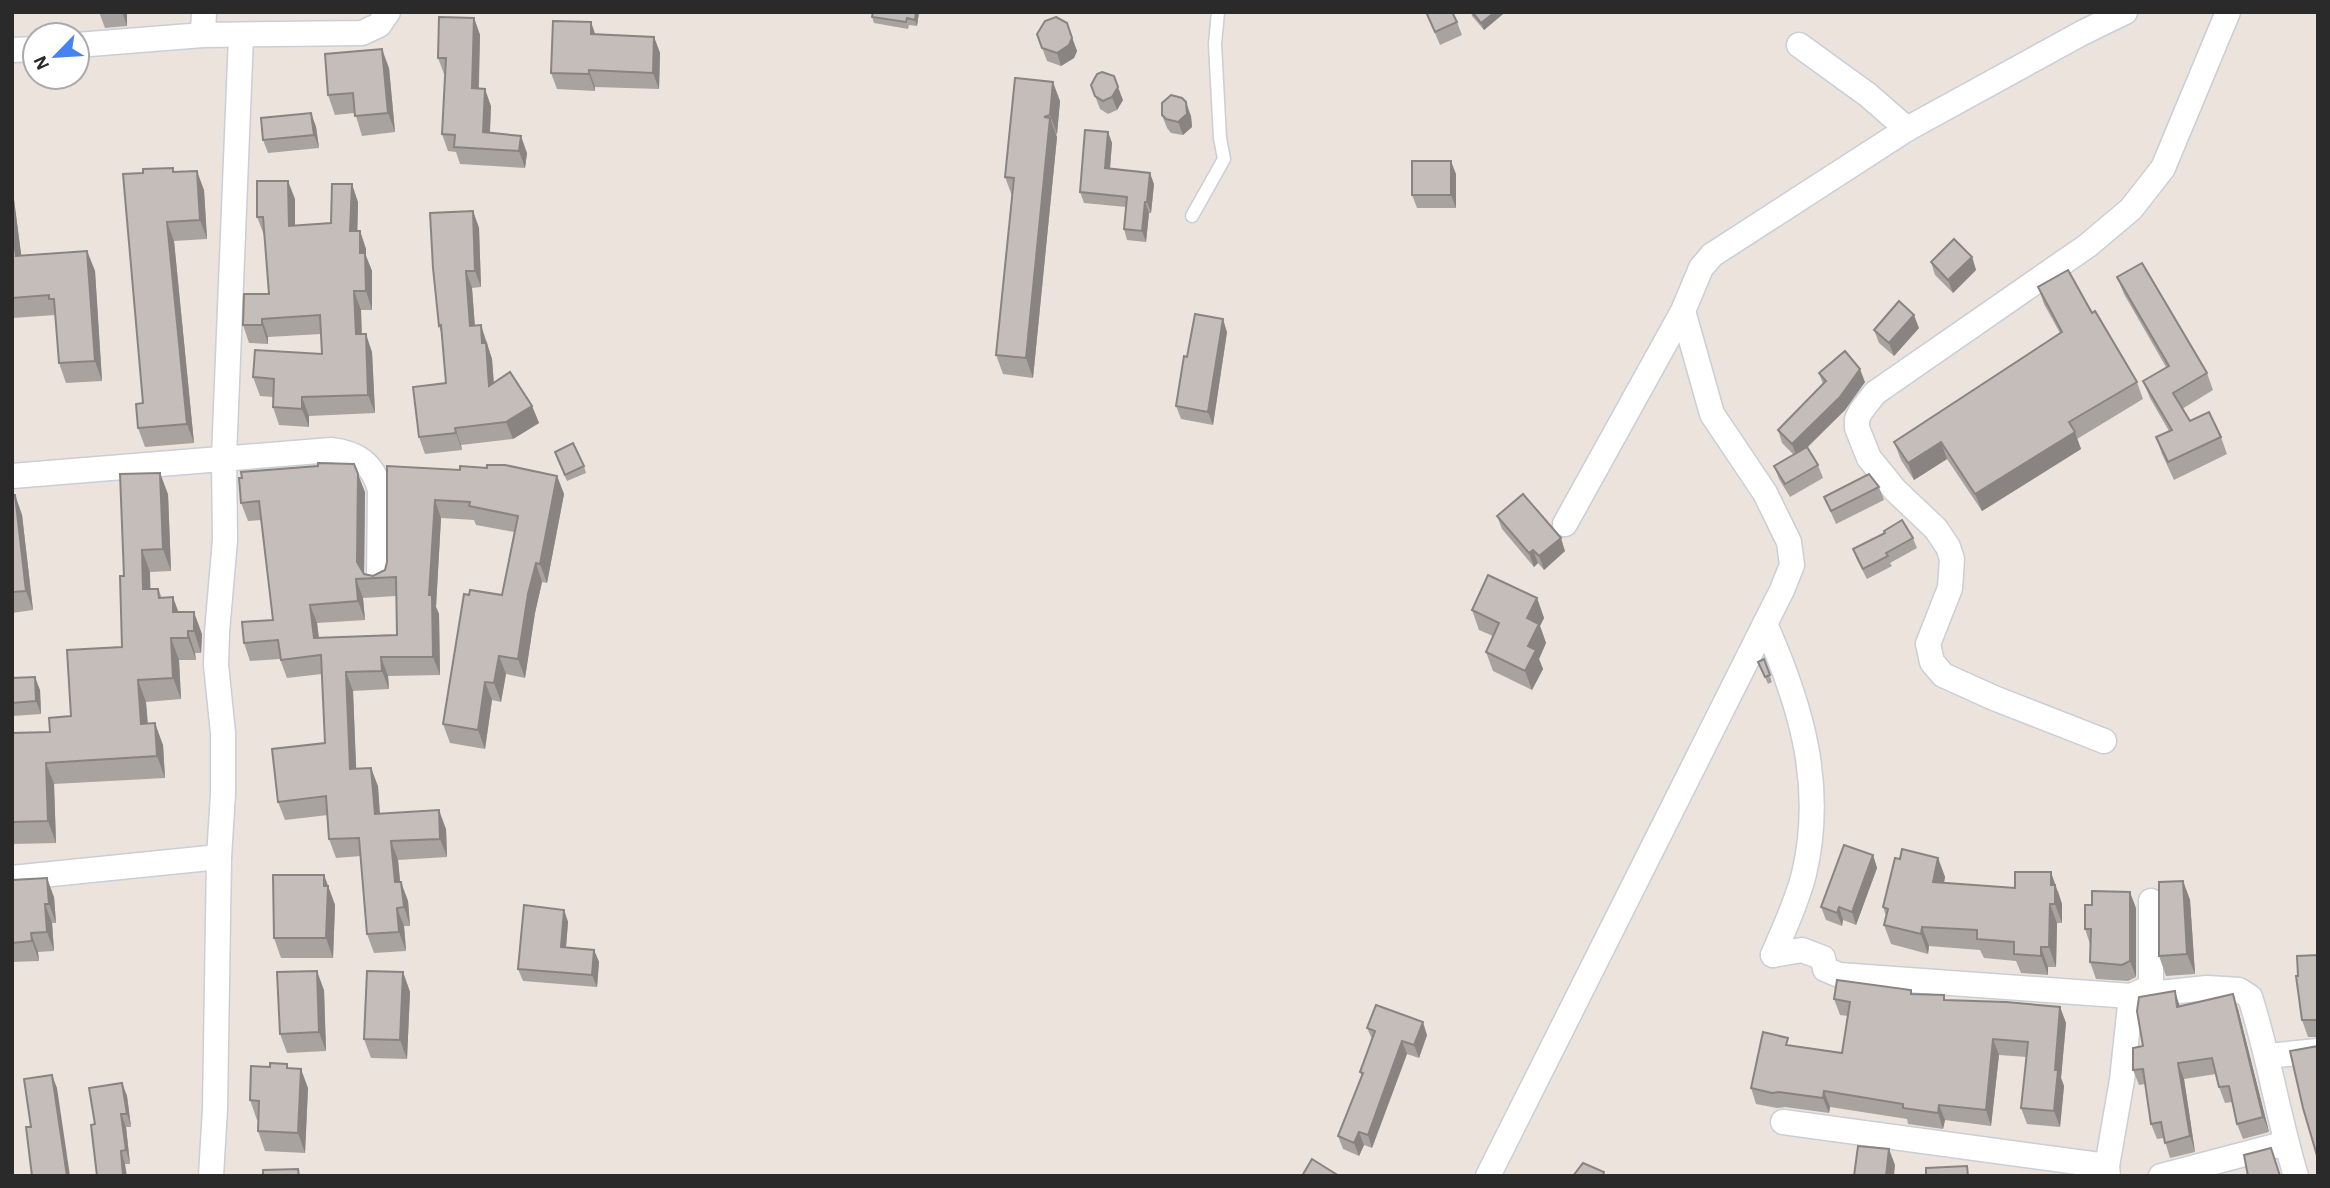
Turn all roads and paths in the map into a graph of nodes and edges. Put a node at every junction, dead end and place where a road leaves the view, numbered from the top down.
1 (388, 12) edge
2 (1217, 12) edge
3 (2125, 12) edge
4 (2228, 12) edge
5 (204, 24) edge
6 (241, 36) junction
7 (91, 43) edge
8 (1799, 45) dead end
9 (1907, 129) junction
10 (1192, 216) dead end
11 (1683, 311) junction
12 (224, 457) junction
13 (12, 476) edge
14 (1565, 524) dead end
15 (379, 580) edge
16 (1765, 624) junction
17 (2104, 741) dead end
18 (219, 857) junction
19 (12, 878) edge
20 (2151, 901) dead end
21 (2131, 996) junction
22 (2318, 1051) edge
23 (2267, 1056) junction
24 (1783, 1122) dead end
25 (2286, 1143) junction
26 (2107, 1171) edge
27 (211, 1176) edge
28 (1488, 1176) edge
29 (2161, 1176) edge
30 (2296, 1176) edge

1 - 6 street
2 - 10 lane
3 - 9 street
4 - 17 street
5 - 6 street
5 - 7 street
6 - 12 street
8 - 9 street
9 - 11 street
11 - 14 street
11 - 16 street
12 - 13 street
12 - 15 street
12 - 18 street
16 - 21 street
16 - 28 street
18 - 19 street
18 - 27 street
20 - 21 street
21 - 23 street
21 - 26 street
22 - 23 street
23 - 25 street
24 - 26 street
25 - 29 street
25 - 30 street

